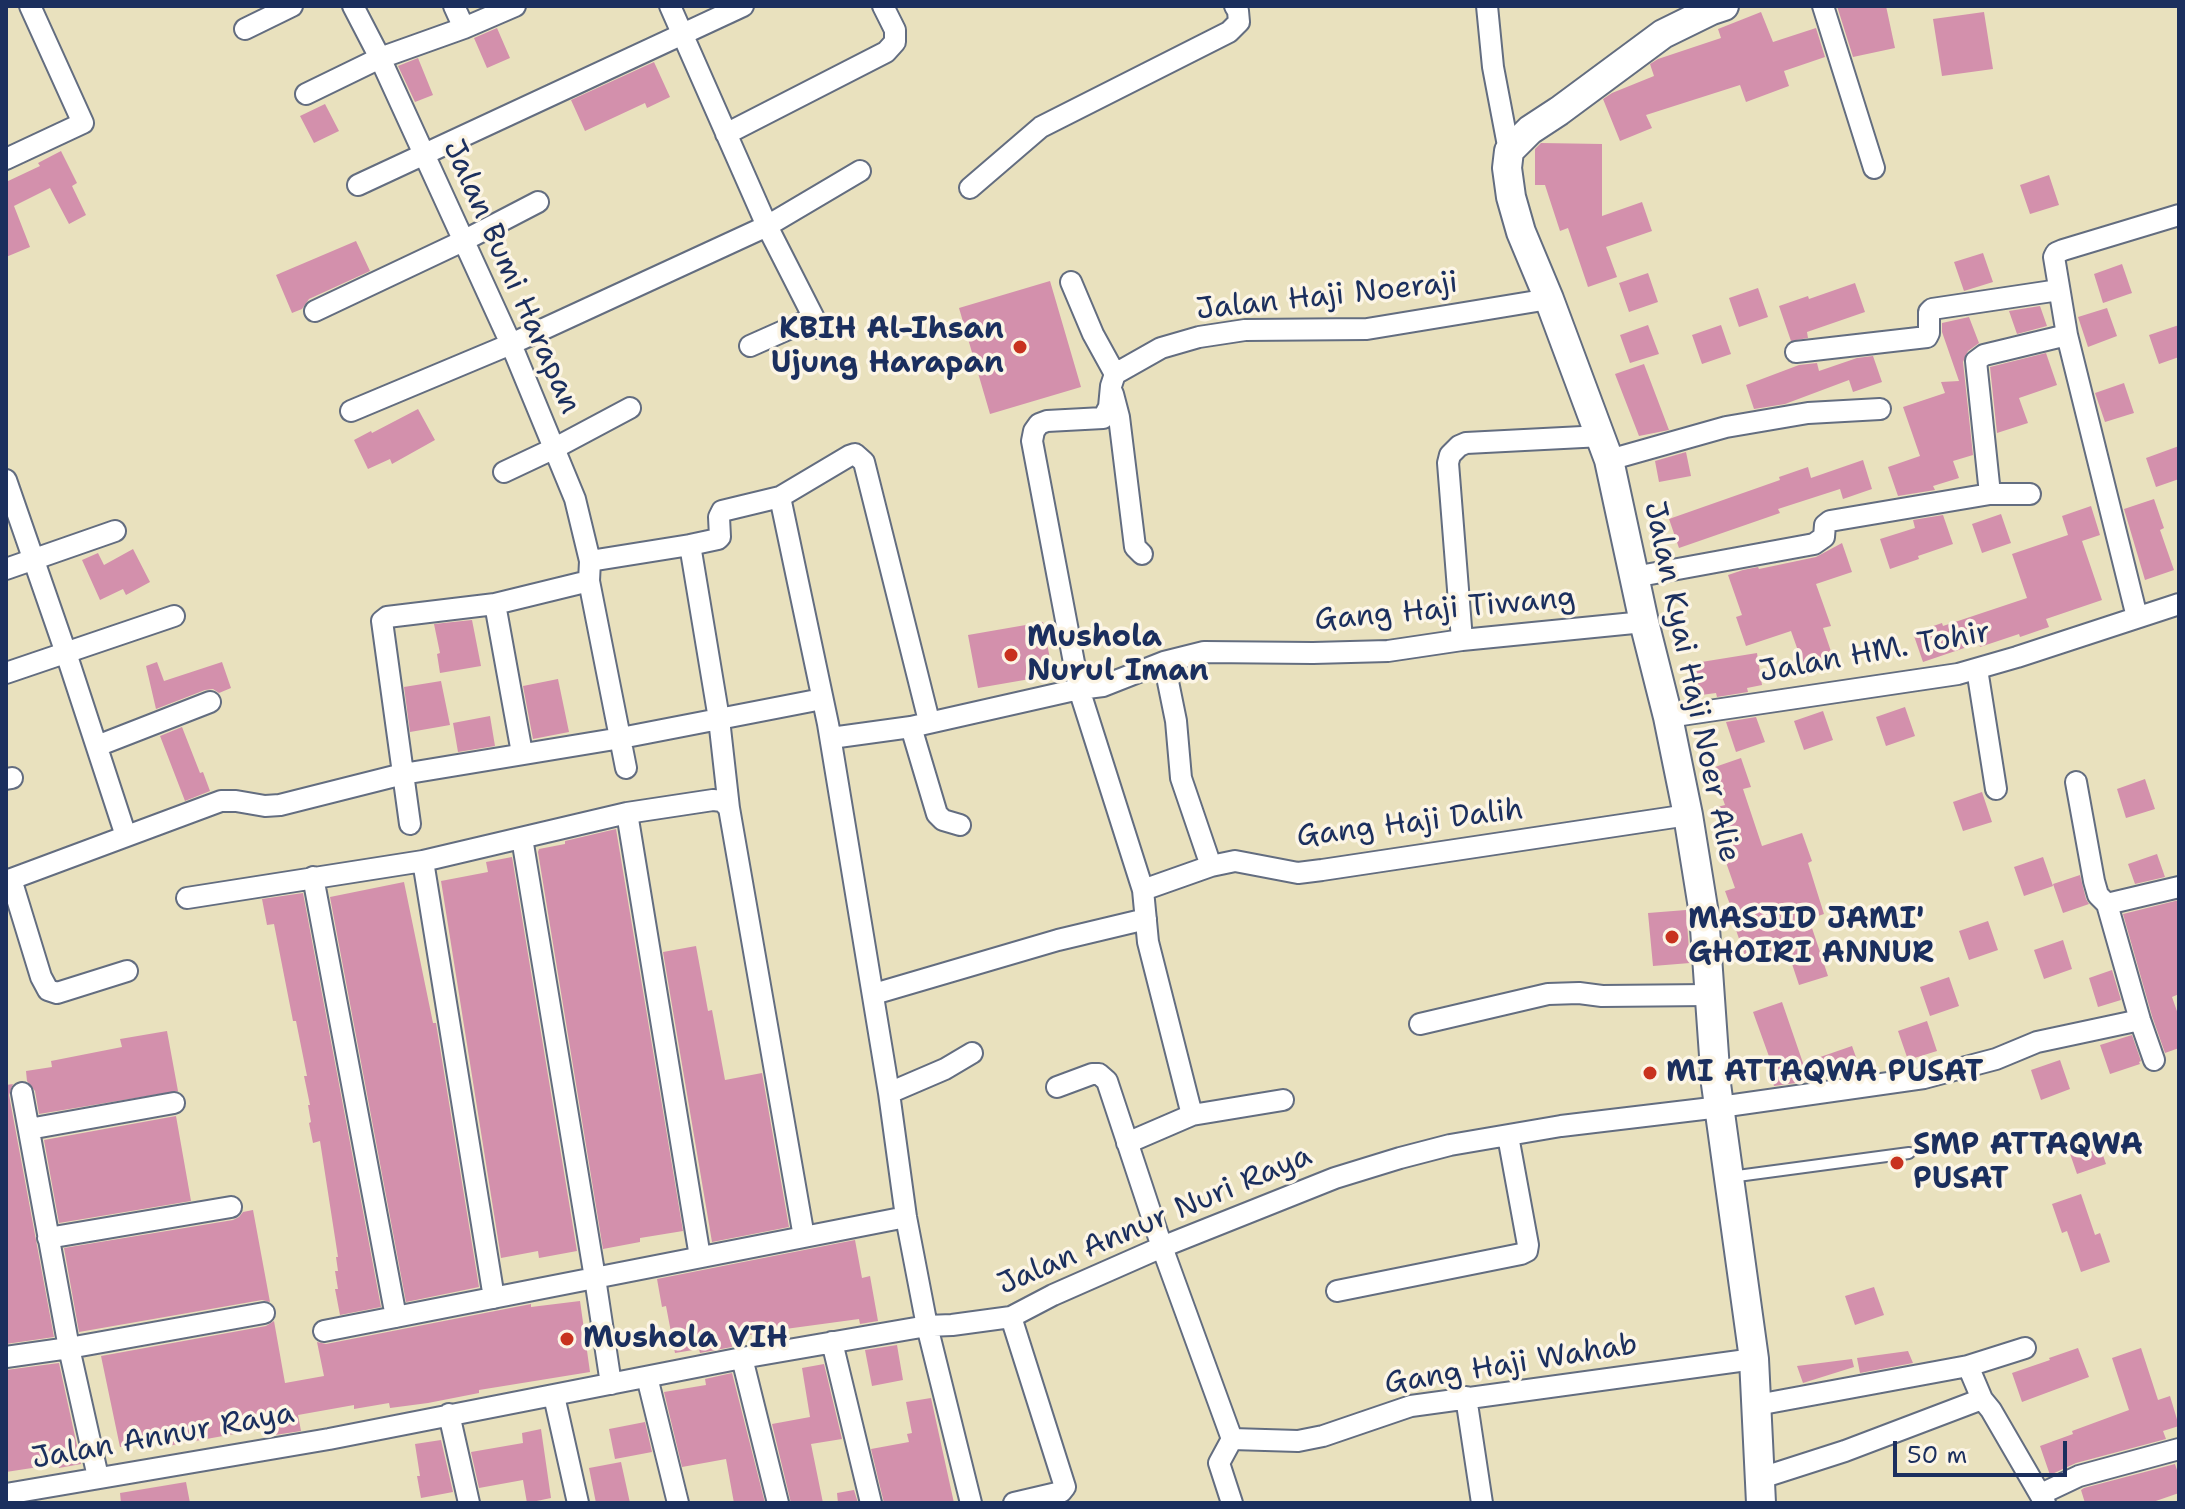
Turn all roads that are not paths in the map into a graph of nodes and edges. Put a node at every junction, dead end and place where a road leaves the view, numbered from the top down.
1 (30, 6) edge
2 (292, 6) edge
3 (353, 6) edge
4 (454, 6) edge
5 (515, 6) edge
6 (670, 6) edge
7 (743, 6) edge
8 (883, 6) edge
9 (1235, 6) edge
10 (1487, 6) edge
11 (1724, 6) edge
12 (1823, 6) edge
13 (464, 28) junction
14 (245, 29) dead end
15 (684, 34) junction
16 (380, 58) junction
17 (306, 94) dead end
18 (726, 134) junction
19 (1509, 151) junction
20 (423, 154) junction
21 (6, 159) edge
22 (1874, 168) dead end
23 (860, 171) dead end
24 (358, 185) dead end
25 (970, 188) dead end
26 (538, 202) dead end
27 (2177, 221) edge
28 (767, 226) junction
29 (463, 241) junction
30 (1071, 282) dead end
31 (2059, 290) junction
32 (1549, 299) junction
33 (315, 311) dead end
34 (2067, 335) junction
35 (511, 344) junction
36 (750, 346) dead end
37 (1796, 352) dead end
38 (1113, 380) junction
39 (630, 408) dead end
40 (1880, 409) dead end
41 (351, 411) dead end
42 (555, 448) junction
43 (1606, 448) junction
44 (504, 472) dead end
45 (6, 480) edge
46 (1990, 494) junction
47 (2030, 494) dead end
48 (780, 497) junction
49 (115, 531) dead end
50 (690, 545) junction
51 (1142, 554) dead end
52 (33, 559) junction
53 (6, 569) edge
54 (590, 571) junction
55 (1634, 577) junction
56 (495, 604) junction
57 (2179, 604) edge
58 (174, 616) dead end
59 (2137, 617) junction
60 (1644, 622) junction
61 (1462, 640) junction
62 (66, 653) junction
63 (1164, 662) junction
64 (1977, 669) junction
65 (6, 673) edge
66 (1079, 689) junction
67 (822, 699) junction
68 (210, 702) dead end
69 (1668, 717) junction
70 (719, 719) junction
71 (920, 724) junction
72 (621, 738) junction
73 (831, 738) junction
74 (97, 746) junction
75 (522, 753) junction
76 (626, 768) dead end
77 (403, 774) junction
78 (2076, 782) dead end
79 (1996, 789) dead end
80 (729, 808) junction
81 (627, 813) junction
82 (1688, 815) junction
83 (410, 824) dead end
84 (960, 825) dead end
85 (126, 836) junction
86 (522, 838) junction
87 (423, 861) junction
88 (1211, 866) junction
89 (313, 877) junction
90 (8, 880) edge
91 (2179, 887) edge
92 (1143, 890) junction
93 (187, 898) dead end
94 (2107, 904) junction
95 (1146, 919) junction
96 (127, 971) dead end
97 (874, 994) junction
98 (1709, 995) junction
99 (2140, 1020) junction
100 (1420, 1024) dead end
101 (972, 1053) dead end
102 (2154, 1060) dead end
103 (1057, 1087) dead end
104 (22, 1093) dead end
105 (889, 1093) junction
106 (1283, 1100) dead end
107 (174, 1103) dead end
108 (1720, 1107) junction
109 (1192, 1115) junction
110 (29, 1129) junction
111 (1508, 1136) junction
112 (1127, 1143) junction
113 (1909, 1153) dead end
114 (1728, 1177) junction
115 (231, 1207) dead end
116 (906, 1217) junction
117 (804, 1237) junction
118 (48, 1238) junction
119 (1162, 1247) junction
120 (700, 1257) junction
121 (595, 1278) junction
122 (1337, 1291) dead end
123 (494, 1298) junction
124 (264, 1313) dead end
125 (396, 1317) junction
126 (1011, 1317) junction
127 (927, 1326) junction
128 (324, 1331) dead end
129 (832, 1342) junction
130 (69, 1348) junction
131 (2025, 1348) dead end
132 (6, 1357) edge
133 (742, 1358) junction
134 (1754, 1359) junction
135 (1968, 1366) junction
136 (647, 1377) junction
137 (611, 1384) junction
138 (554, 1396) junction
139 (1466, 1397) junction
140 (1982, 1399) junction
141 (1757, 1405) junction
142 (449, 1414) junction
143 (329, 1439) joint
144 (1232, 1439) junction
145 (2179, 1449) edge
146 (98, 1477) junction
147 (1761, 1491) edge
148 (6, 1494) edge
149 (2043, 1498) edge
150 (469, 1503) edge
151 (578, 1503) edge
152 (678, 1503) edge
153 (778, 1503) edge
154 (871, 1503) edge
155 (971, 1503) edge
156 (1014, 1503) edge
157 (1232, 1503) edge
158 (1482, 1503) edge

1 - 21 street
2 - 14 street
3 - 16 street, Jalan Bumi Harapan
4 - 13 street
5 - 13 street
6 - 15 street
7 - 15 street
8 - 18 street
9 - 25 street
10 - 19 street
11 - 19 street
12 - 22 street
13 - 16 street
15 - 18 street
15 - 20 street
16 - 17 street
16 - 20 street, Jalan Bumi Harapan
18 - 28 street
19 - 32 street, Jalan Kyai Haji Noer Alie
20 - 24 street
20 - 29 street, Jalan Bumi Harapan
23 - 28 street
26 - 29 street
27 - 31 street
28 - 35 street
28 - 36 street
29 - 33 street
29 - 35 street, Jalan Bumi Harapan
30 - 38 street
31 - 34 street
31 - 37 street
32 - 38 street, Jalan Haji Noeraji
32 - 43 street, Jalan Kyai Haji Noer Alie
34 - 46 street
34 - 59 street
35 - 41 street
35 - 42 street, Jalan Bumi Harapan
38 - 51 street
38 - 66 street
39 - 42 street
40 - 43 street
42 - 44 street
42 - 54 street, Jalan Bumi Harapan
43 - 55 street, Jalan Kyai Haji Noer Alie
43 - 61 street
45 - 52 street
46 - 47 street
46 - 55 street
48 - 50 street
48 - 67 street
48 - 71 street
49 - 52 street
50 - 54 street
50 - 70 street
52 - 53 street
52 - 62 street
54 - 56 street
54 - 72 street, Jalan Bumi Harapan
55 - 60 street, Jalan Kyai Haji Noer Alie
56 - 75 street
56 - 77 street
57 - 59 street, Jalan HM. Tohir
58 - 62 street
59 - 64 street, Jalan HM. Tohir
60 - 61 street, Gang Haji Tiwang
60 - 69 street, Jalan Kyai Haji Noer Alie
61 - 63 street, Gang Haji Tiwang
62 - 65 street
62 - 74 street
63 - 66 street, Gang Haji Tiwang
63 - 88 street
64 - 69 street, Jalan HM. Tohir
64 - 79 street
66 - 71 street, Gang Haji Tiwang
66 - 92 street
67 - 70 street
67 - 73 street
68 - 74 street
69 - 82 street, Jalan Kyai Haji Noer Alie
70 - 72 street
70 - 80 street
71 - 73 street, Gang Haji Tiwang
71 - 84 street
72 - 75 street
72 - 76 street, Jalan Bumi Harapan
73 - 97 street
74 - 85 street
75 - 77 street
77 - 83 street
77 - 85 street
78 - 94 street
80 - 81 street
80 - 117 street
81 - 86 street
81 - 120 street
82 - 88 street, Gang Haji Dalih
82 - 98 street, Jalan Kyai Haji Noer Alie
85 - 90 street
86 - 87 street
86 - 121 street
87 - 89 street
87 - 123 street
88 - 92 street, Gang Haji Dalih
89 - 93 street
89 - 125 street
90 - 96 street
91 - 94 street
92 - 95 street
94 - 99 street
95 - 97 street
95 - 109 street
97 - 105 street
98 - 100 street
98 - 108 street, Jalan Kyai Haji Noer Alie
99 - 102 street
99 - 108 street
101 - 105 street
103 - 112 street
104 - 110 street
105 - 116 street
106 - 109 street
107 - 110 street
108 - 111 street, Jalan Annur Nuri Raya
108 - 114 street, Jalan Kyai Haji Noer Alie
109 - 112 street
110 - 118 street
111 - 119 street, Jalan Annur Nuri Raya
111 - 122 street
112 - 119 street
113 - 114 lane
114 - 134 street, Jalan Kyai Haji Noer Alie
115 - 118 street
116 - 117 street
116 - 127 street
117 - 120 street
118 - 130 street
119 - 126 street, Jalan Annur Nuri Raya
119 - 144 street
120 - 121 street
121 - 123 street
121 - 137 street
123 - 125 street
124 - 130 street
125 - 128 street
126 - 127 street, Jalan Annur Nuri Raya
126 - 156 street
127 - 129 street, Jalan Annur Nuri Raya
127 - 155 street
129 - 133 street, Jalan Annur Nuri Raya
129 - 154 street
130 - 132 street
130 - 146 street
131 - 135 street
133 - 136 street, Jalan Annur Nuri Raya
133 - 153 street
134 - 139 street, Gang Haji Wahab
134 - 141 street, Jalan Kyai Haji Noer Alie
135 - 140 street
135 - 141 street
136 - 137 street, Jalan Annur Nuri Raya
136 - 152 street
137 - 138 street, Jalan Annur Nuri Raya
138 - 142 street, Jalan Annur Nuri Raya
138 - 151 street
139 - 144 street, Gang Haji Wahab
139 - 158 street
140 - 147 street
140 - 149 street
141 - 147 street, Jalan Kyai Haji Noer Alie
142 - 143 street, Jalan Annur Nuri Raya
142 - 150 street
143 - 146 street, Jalan Annur Raya
144 - 157 street
145 - 149 street
146 - 148 street, Jalan Annur Raya

